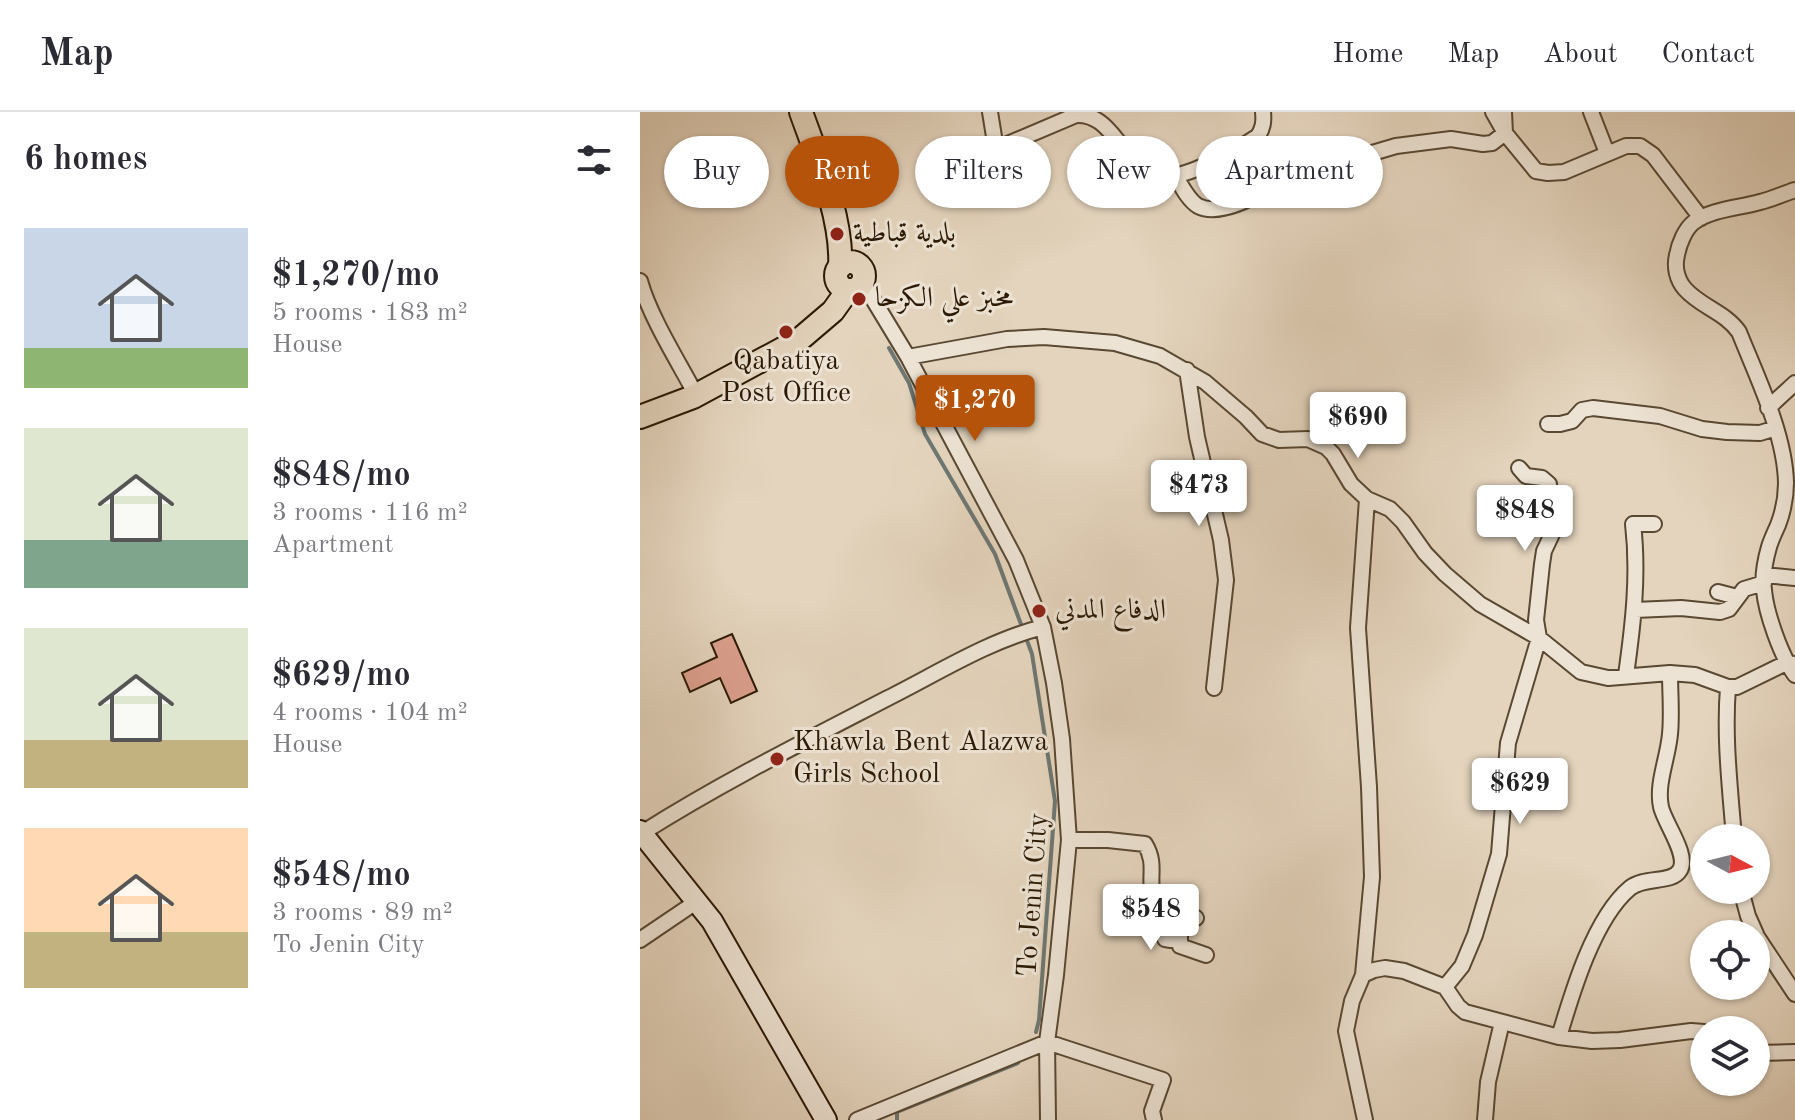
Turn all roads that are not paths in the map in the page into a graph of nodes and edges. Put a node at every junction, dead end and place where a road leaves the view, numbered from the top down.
1 (801, 112) edge
2 (810, 112) edge
3 (990, 112) edge
4 (1263, 112) edge
5 (1493, 112) edge
6 (1504, 112) edge
7 (1591, 112) edge
8 (1505, 133) junction
9 (994, 136) edge
10 (1027, 136) edge
11 (1114, 136) edge
12 (1607, 153) junction
13 (1180, 173) edge
14 (1180, 182) edge
15 (1795, 190) edge
16 (1701, 218) junction
17 (852, 276) junction
18 (640, 281) edge
19 (908, 357) junction
20 (1187, 370) junction
21 (1795, 383) edge
22 (696, 395) junction
23 (1768, 408) junction
24 (640, 417) edge
25 (1548, 424) dead end
26 (1776, 428) junction
27 (1519, 468) dead end
28 (1367, 499) junction
29 (1654, 524) dead end
30 (1795, 578) edge
31 (1764, 579) junction
32 (1718, 592) dead end
33 (1737, 597) junction
34 (1635, 610) junction
35 (1043, 627) junction
36 (1539, 638) junction
37 (1792, 667) edge
38 (1670, 673) junction
39 (1626, 675) junction
40 (1728, 687) junction
41 (1214, 688) dead end
42 (1733, 824) edge
43 (641, 832) edge
44 (1069, 840) junction
45 (1160, 900) junction
46 (696, 902) junction
47 (1196, 918) dead end
48 (640, 940) edge
49 (1206, 955) dead end
50 (1770, 956) edge
51 (1363, 975) junction
52 (1445, 987) junction
53 (1795, 994) edge
54 (1502, 1022) junction
55 (1690, 1031) edge
56 (1559, 1037) junction
57 (1047, 1042) junction
58 (1795, 1052) edge
59 (1770, 1053) edge
60 (826, 1120) edge
61 (857, 1120) edge
62 (1048, 1120) edge
63 (1154, 1120) edge
64 (1365, 1120) edge
65 (1485, 1120) edge

1 - 17 main road
2 - 17 main road
3 - 9 street
4 - 13 street
5 - 8 street
6 - 8 street
7 - 12 street
8 - 12 street
8 - 14 street
10 - 11 street
12 - 16 street
15 - 16 street
16 - 23 street
17 - 19 street, To Jenin City
17 - 22 main road
18 - 22 street
19 - 20 street
19 - 35 street, To Jenin City
20 - 28 street
20 - 41 street
21 - 23 street
22 - 24 main road
23 - 26 street
25 - 26 street
26 - 31 street
27 - 36 street
28 - 36 street
28 - 51 street
29 - 34 street
30 - 31 street
31 - 33 street
31 - 37 street
32 - 33 street
33 - 34 street
34 - 39 street
35 - 43 street
35 - 44 street, To Jenin City
36 - 39 street
36 - 52 street
37 - 40 street
38 - 39 street
38 - 40 street
38 - 56 street
40 - 42 street
43 - 46 street
44 - 45 street
44 - 57 street, To Jenin City
45 - 47 street
45 - 49 street
46 - 48 street
46 - 60 street
50 - 53 street
51 - 52 street
51 - 64 street
52 - 54 street
54 - 56 street
54 - 65 street
55 - 56 street
57 - 61 street
57 - 62 street, To Jenin City
57 - 63 street
58 - 59 street

